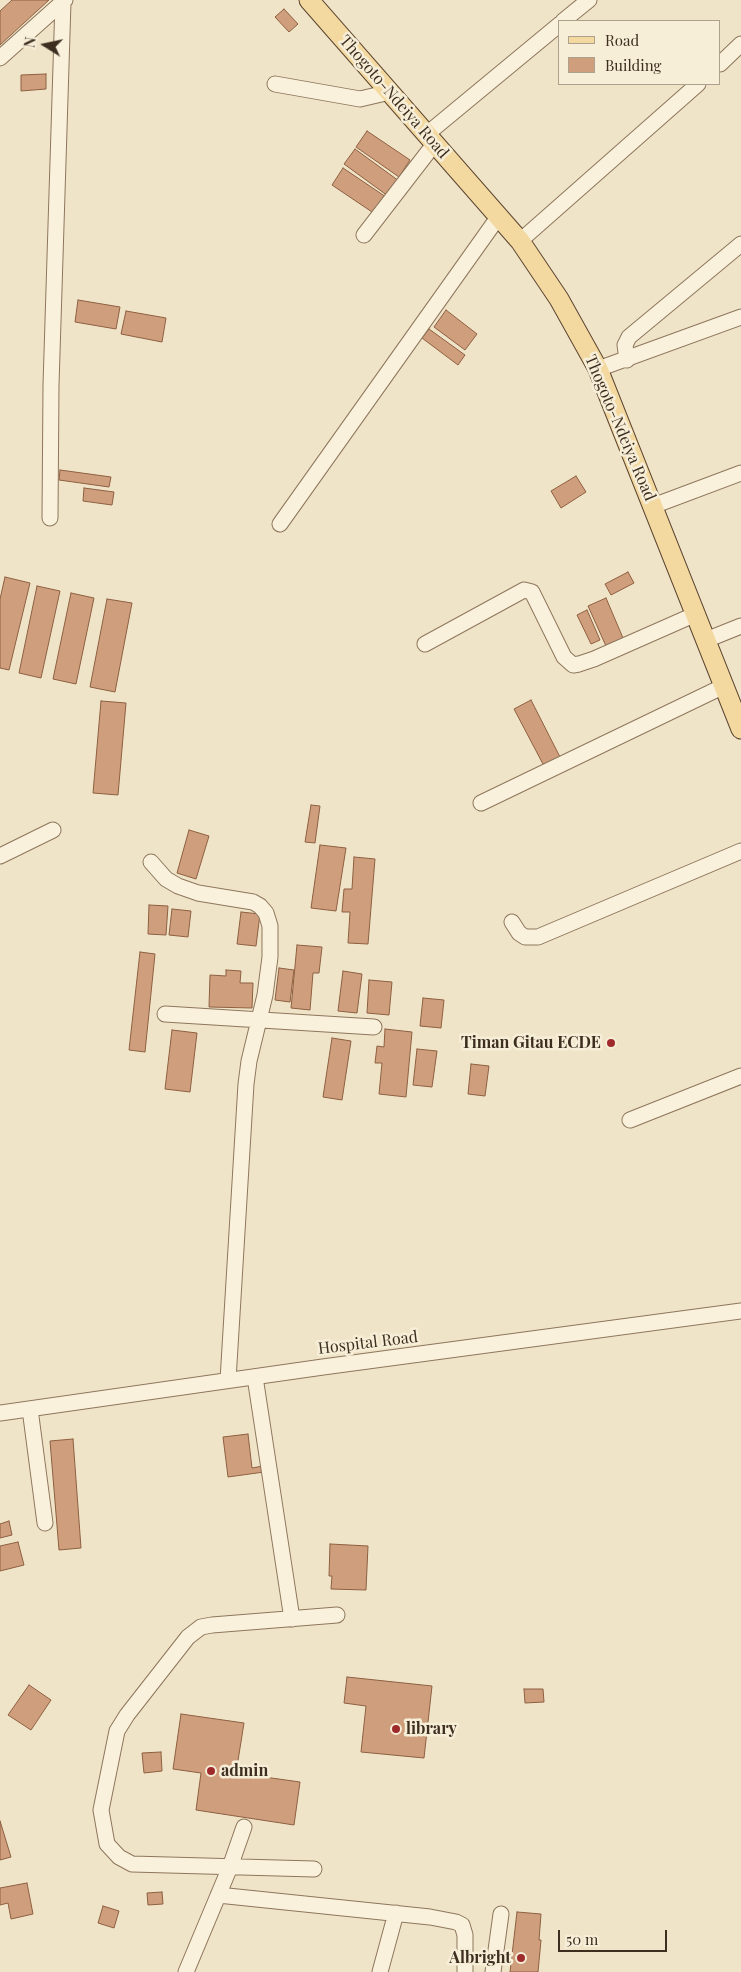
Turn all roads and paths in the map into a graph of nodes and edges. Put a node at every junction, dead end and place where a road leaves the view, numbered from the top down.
1 (309, 0) edge
2 (589, 0) edge
3 (64, 1) edge
4 (564, 20) edge
5 (558, 26) edge
6 (741, 44) edge
7 (0, 58) edge
8 (721, 63) edge
9 (275, 84) dead end
10 (697, 85) edge
11 (390, 92) junction
12 (431, 138) junction
13 (498, 216) junction
14 (364, 235) dead end
15 (520, 241) junction
16 (741, 244) edge
17 (741, 318) edge
18 (627, 360) junction
19 (598, 369) junction
20 (741, 473) edge
21 (653, 506) junction
22 (50, 518) dead end
23 (280, 524) dead end
24 (696, 614) junction
25 (741, 626) edge
26 (706, 640) junction
27 (425, 644) dead end
28 (724, 686) junction
29 (741, 728) edge
30 (481, 803) dead end
31 (53, 830) dead end
32 (741, 851) edge
33 (0, 856) edge
34 (151, 862) dead end
35 (512, 922) dead end
36 (165, 1014) dead end
37 (259, 1020) junction
38 (374, 1027) dead end
39 (741, 1076) edge
40 (630, 1120) dead end
41 (741, 1312) edge
42 (256, 1377) junction
43 (228, 1380) junction
44 (30, 1409) junction
45 (0, 1413) edge
46 (46, 1523) dead end
47 (337, 1615) dead end
48 (292, 1619) junction
49 (244, 1827) dead end
50 (230, 1868) junction
51 (314, 1869) dead end
52 (218, 1895) junction
53 (396, 1913) junction
54 (501, 1914) dead end
55 (193, 1970) edge
56 (380, 1972) edge
57 (465, 1972) edge
58 (493, 1972) edge

1 - 11 main road, Thogoto-Ndeiya Road
2 - 4 street
3 - 7 street
3 - 22 street
5 - 12 street
6 - 8 street
9 - 11 street
10 - 15 street
11 - 12 main road, Thogoto-Ndeiya Road
12 - 13 main road, Thogoto-Ndeiya Road
12 - 14 street
13 - 15 main road, Thogoto-Ndeiya Road
13 - 23 street
15 - 19 main road, Thogoto-Ndeiya Road
16 - 18 street
17 - 18 street
18 - 19 street
19 - 21 main road, Thogoto-Ndeiya Road
20 - 21 street
21 - 24 main road, Thogoto-Ndeiya Road
24 - 26 main road, Thogoto-Ndeiya Road
24 - 27 street
25 - 26 street
26 - 28 main road, Thogoto-Ndeiya Road
28 - 29 main road, Thogoto-Ndeiya Road
28 - 30 street
31 - 33 street
32 - 35 street
34 - 37 street
36 - 37 street
37 - 38 street
37 - 43 street
39 - 40 street
41 - 42 street, Hospital Road
42 - 43 street, Hospital Road
42 - 48 street
43 - 44 street, Hospital Road
44 - 45 street, Hospital Road
44 - 46 street
47 - 48 street
48 - 50 street
49 - 50 street
50 - 51 street
50 - 52 street
52 - 53 street
52 - 55 street
53 - 56 street
53 - 57 street
54 - 58 street

